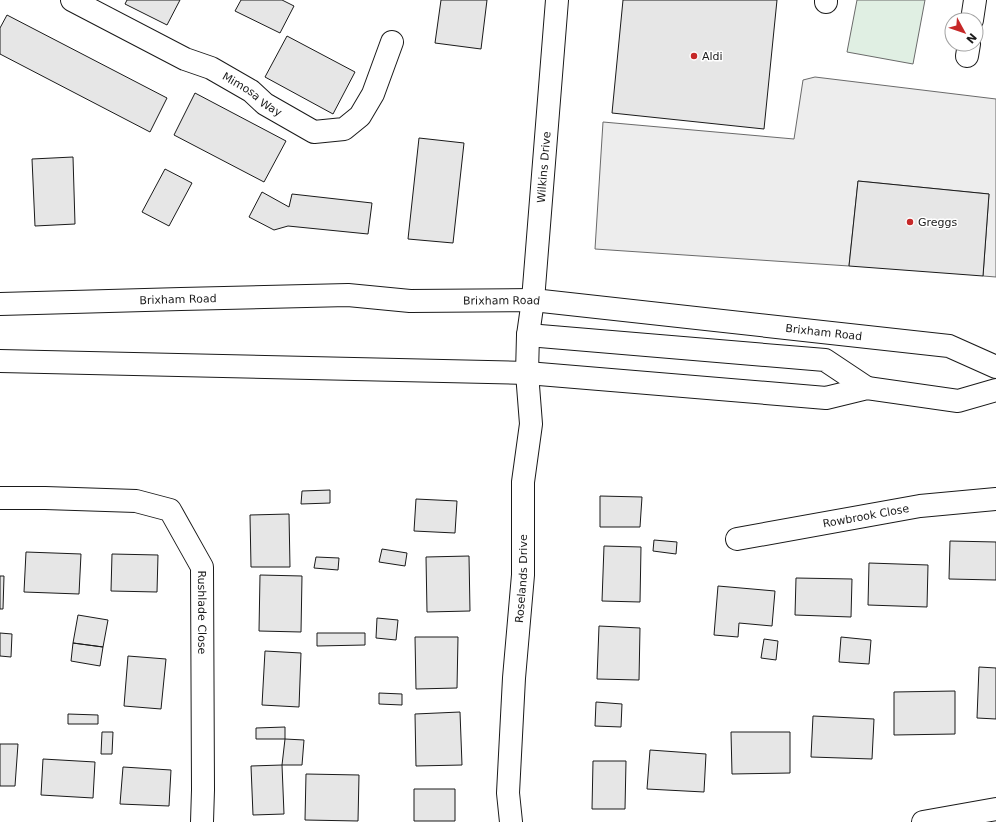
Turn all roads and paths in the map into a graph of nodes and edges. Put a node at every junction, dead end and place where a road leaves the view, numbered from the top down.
1 (557, 0) edge
2 (975, 0) edge
3 (76, 1) edge
4 (973, 12) edge
5 (392, 42) dead end
6 (533, 300) junction
7 (0, 304) edge
8 (528, 335) junction
9 (0, 361) edge
10 (996, 366) edge
11 (527, 373) junction
12 (867, 388) junction
13 (996, 390) edge
14 (0, 498) edge
15 (996, 498) edge
16 (737, 539) dead end
17 (996, 809) edge
18 (202, 822) edge
19 (512, 822) edge
20 (923, 822) edge

1 - 6 main road, Wilkins Drive
2 - 4 main road
3 - 5 main road, Mimosa Way
6 - 7 main road, Brixham Road
6 - 8 main road, Wilkins Drive
6 - 10 main road, Brixham Road
8 - 11 main road, Roselands Drive
8 - 12 main road
9 - 11 main road
11 - 12 main road
11 - 19 main road, Roselands Drive
12 - 13 main road
14 - 18 main road, Rushlade Close
15 - 16 main road, Rowbrook Close
17 - 20 main road

